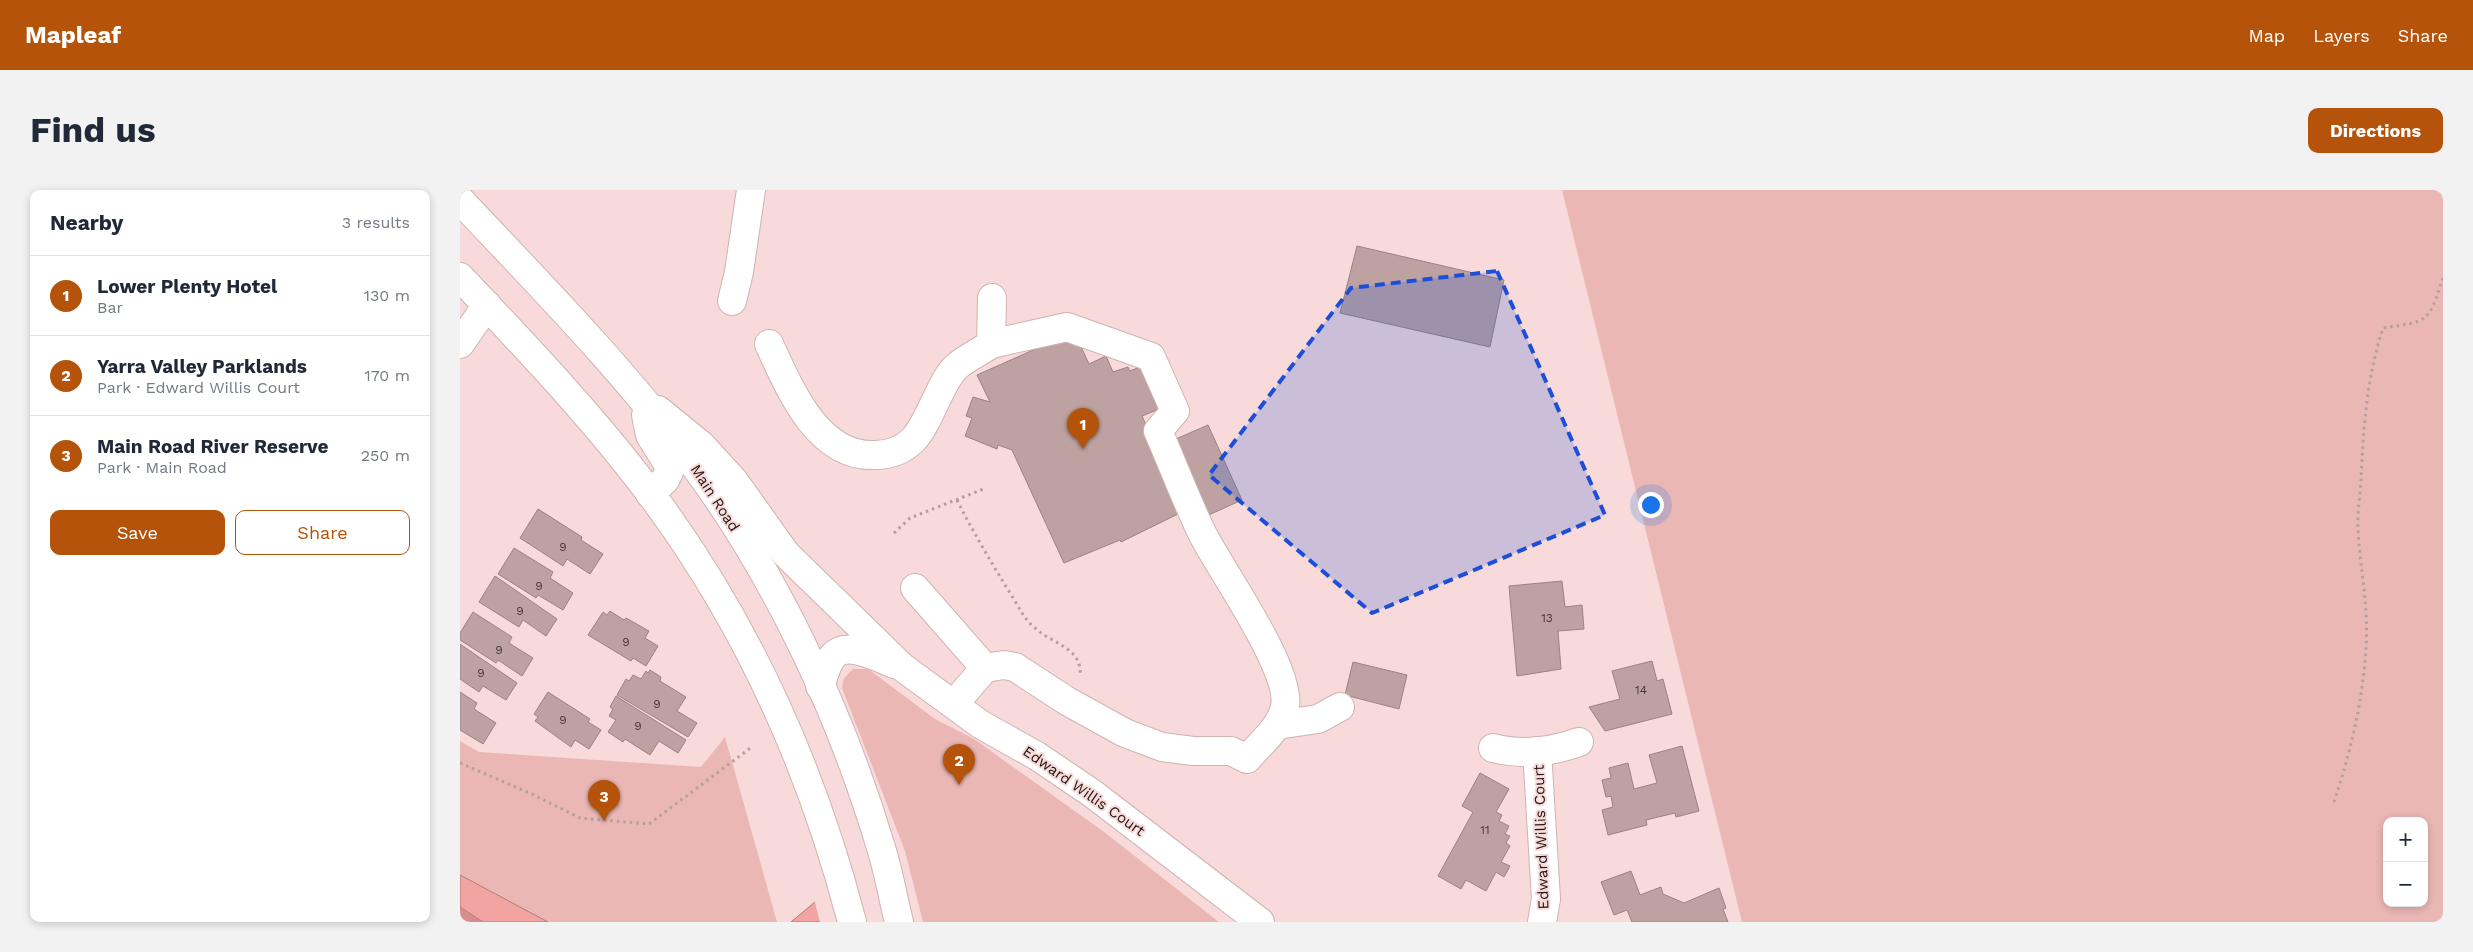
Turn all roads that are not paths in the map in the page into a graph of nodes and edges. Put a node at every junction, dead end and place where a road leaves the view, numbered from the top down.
1 (744, 194) edge
2 (460, 200) edge
3 (460, 277) edge
4 (992, 298) dead end
5 (732, 301) dead end
6 (487, 306) junction
7 (460, 344) edge
8 (769, 344) dead end
9 (991, 344) junction
10 (642, 399) junction
11 (650, 494) junction
12 (915, 588) dead end
13 (902, 667) junction
14 (985, 668) junction
15 (820, 686) junction
16 (954, 704) junction
17 (1340, 707) dead end
18 (1276, 725) junction
19 (1579, 742) dead end
20 (1492, 748) dead end
21 (1538, 751) junction
22 (852, 922) edge
23 (899, 922) edge
24 (1260, 922) edge
25 (1542, 922) edge

1 - 5 main road
2 - 10 main road, Main Road
3 - 6 main road
4 - 9 main road
6 - 7 main road
6 - 11 main road
8 - 9 main road
9 - 18 main road
10 - 11 main road
10 - 13 main road, Edward Willis Court
10 - 15 main road, Main Road
11 - 22 main road
12 - 14 main road
13 - 15 main road, Edward Willis Court
13 - 16 main road, Edward Willis Court
14 - 16 main road
14 - 18 main road
15 - 23 main road, Main Road
16 - 24 main road, Edward Willis Court
17 - 18 main road
19 - 21 main road, Edward Willis Court
20 - 21 main road, Edward Willis Court
21 - 25 main road, Edward Willis Court

